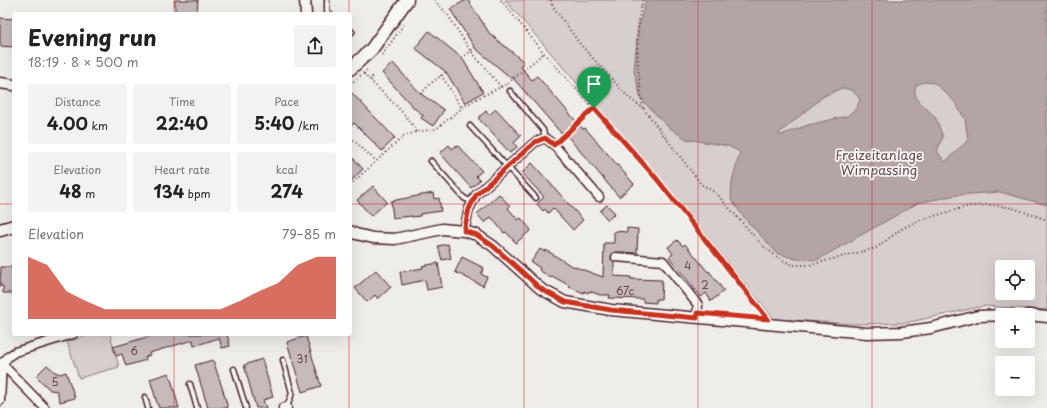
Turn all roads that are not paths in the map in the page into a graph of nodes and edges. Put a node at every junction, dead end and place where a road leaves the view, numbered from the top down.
1 (305, 0) edge
2 (328, 0) edge
3 (403, 2) edge
4 (306, 12) edge
5 (327, 12) edge
6 (352, 67) edge
7 (0, 83) edge
8 (12, 85) edge
9 (510, 91) dead end
10 (470, 126) dead end
11 (545, 138) junction
12 (431, 161) dead end
13 (507, 167) junction
14 (599, 197) dead end
15 (536, 198) dead end
16 (472, 202) junction
17 (12, 227) edge
18 (0, 230) edge
19 (464, 231) junction
20 (352, 232) edge
21 (616, 257) dead end
22 (995, 316) edge
23 (1035, 316) edge
24 (1047, 317) edge
25 (697, 318) junction
26 (67, 336) edge
27 (283, 360) dead end
28 (1, 363) edge
29 (234, 368) dead end
30 (190, 384) dead end
31 (145, 397) dead end
32 (0, 401) edge
33 (285, 407) edge
34 (44, 408) edge
35 (148, 408) edge
36 (197, 408) edge
37 (246, 408) edge

1 - 4 street
2 - 5 lane
3 - 6 main road
7 - 8 street
9 - 11 lane
10 - 13 lane
11 - 13 street
11 - 14 street
12 - 16 lane
13 - 15 lane
13 - 16 street
16 - 19 street
17 - 18 main road
19 - 20 street
19 - 25 street
21 - 25 street
22 - 25 street
23 - 24 street
26 - 28 street
27 - 33 lane
28 - 32 street
28 - 34 street
29 - 37 lane
30 - 36 lane
31 - 35 lane

